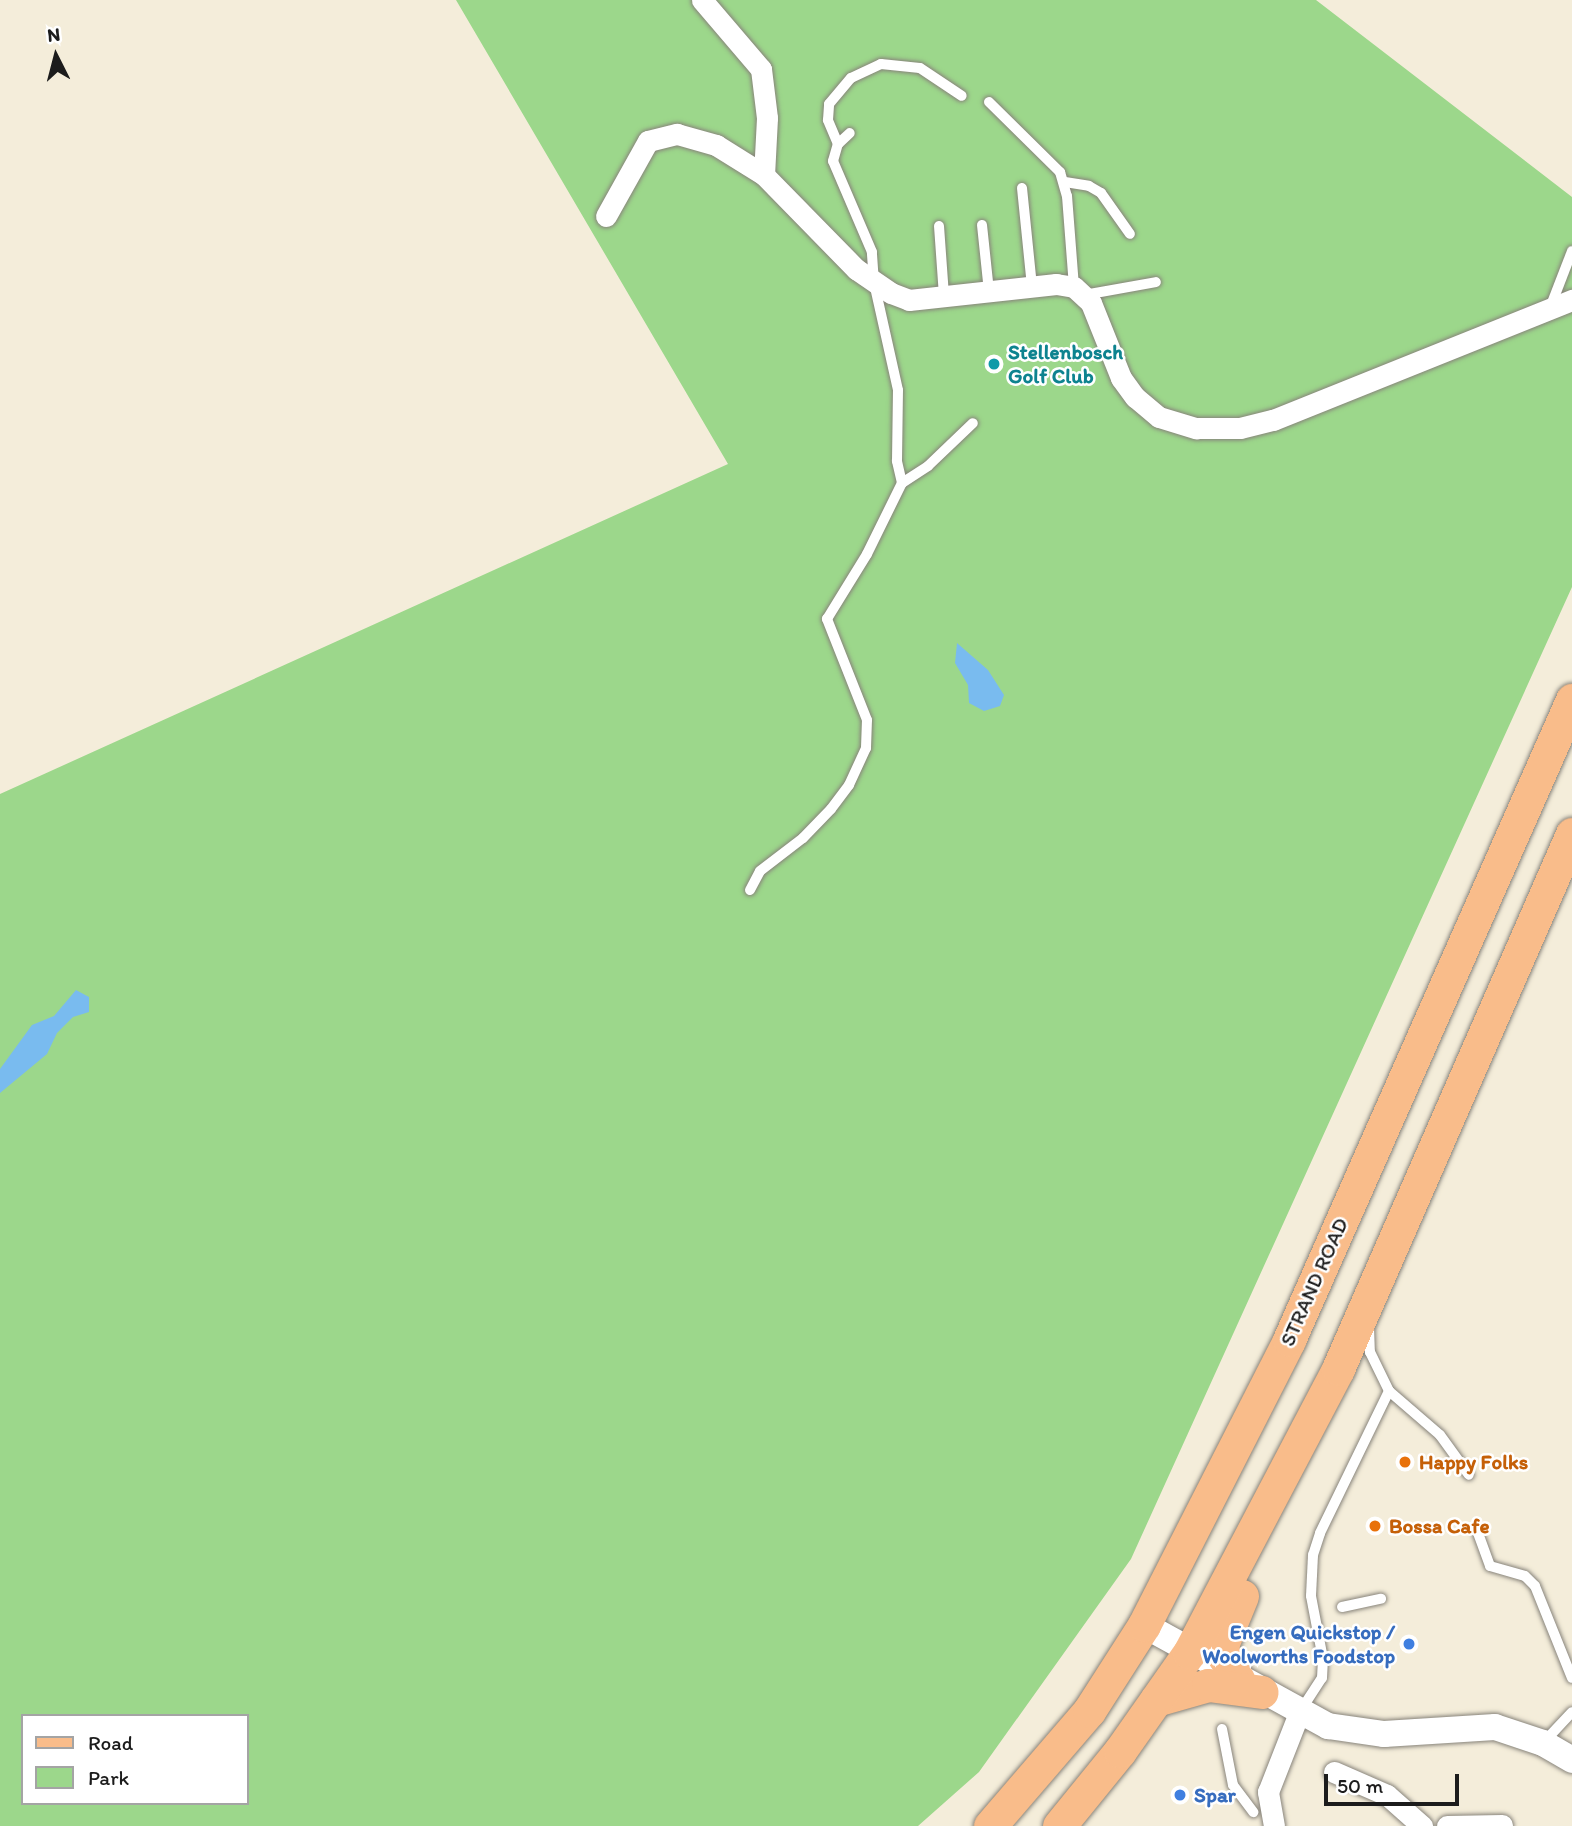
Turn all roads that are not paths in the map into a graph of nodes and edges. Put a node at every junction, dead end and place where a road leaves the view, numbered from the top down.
1 (702, 0) edge
2 (962, 96) dead end
3 (989, 102) dead end
4 (850, 133) dead end
5 (838, 144) junction
6 (764, 175) junction
7 (1065, 182) junction
8 (1022, 188) dead end
9 (606, 216) dead end
10 (982, 225) dead end
11 (939, 226) dead end
12 (1130, 234) dead end
13 (1572, 251) edge
14 (874, 282) junction
15 (1156, 282) dead end
16 (1032, 287) junction
17 (1079, 291) junction
18 (989, 292) junction
19 (944, 296) junction
20 (1572, 300) edge
21 (1541, 315) junction
22 (1572, 316) edge
23 (973, 423) dead end
24 (902, 483) junction
25 (1572, 700) edge
26 (1572, 834) edge
27 (750, 890) dead end
28 (1375, 1283) junction
29 (1389, 1391) junction
30 (1469, 1475) dead end
31 (1277, 1485) junction
32 (1478, 1533) dead end
33 (1381, 1599) dead end
34 (1342, 1607) dead end
35 (1144, 1626) junction
36 (1189, 1653) junction
37 (1572, 1678) edge
38 (1250, 1685) junction
39 (1156, 1700) junction
40 (1572, 1712) edge
41 (1299, 1713) junction
42 (1222, 1729) dead end
43 (1543, 1743) junction
44 (1572, 1760) edge
45 (1334, 1772) dead end
46 (1253, 1812) dead end
47 (1502, 1825) edge
48 (990, 1826) edge
49 (1059, 1826) edge
50 (1274, 1826) edge
51 (1422, 1826) edge
52 (1447, 1826) edge

1 - 6 street
2 - 5 lane
3 - 7 lane
4 - 5 lane
5 - 14 lane
6 - 9 street
6 - 14 street
7 - 12 lane
7 - 17 lane
8 - 16 lane
10 - 18 lane
11 - 19 lane
13 - 21 lane
14 - 19 street
14 - 24 lane
15 - 17 lane
16 - 17 street
16 - 18 street
17 - 21 street
18 - 19 street
20 - 21 street
21 - 22 street
23 - 24 lane
24 - 27 lane
25 - 35 main road, STRAND ROAD
26 - 28 main road
28 - 29 lane
28 - 31 main road
29 - 30 lane
29 - 41 lane
31 - 36 main road
31 - 38 main road
32 - 37 lane
33 - 34 lane
35 - 36 street
35 - 48 main road, STRAND ROAD
36 - 38 street
36 - 39 main road
38 - 39 main road
38 - 41 street
39 - 49 main road
40 - 43 lane
41 - 43 street
41 - 50 street
42 - 46 lane
43 - 44 street
45 - 51 street
47 - 52 street

